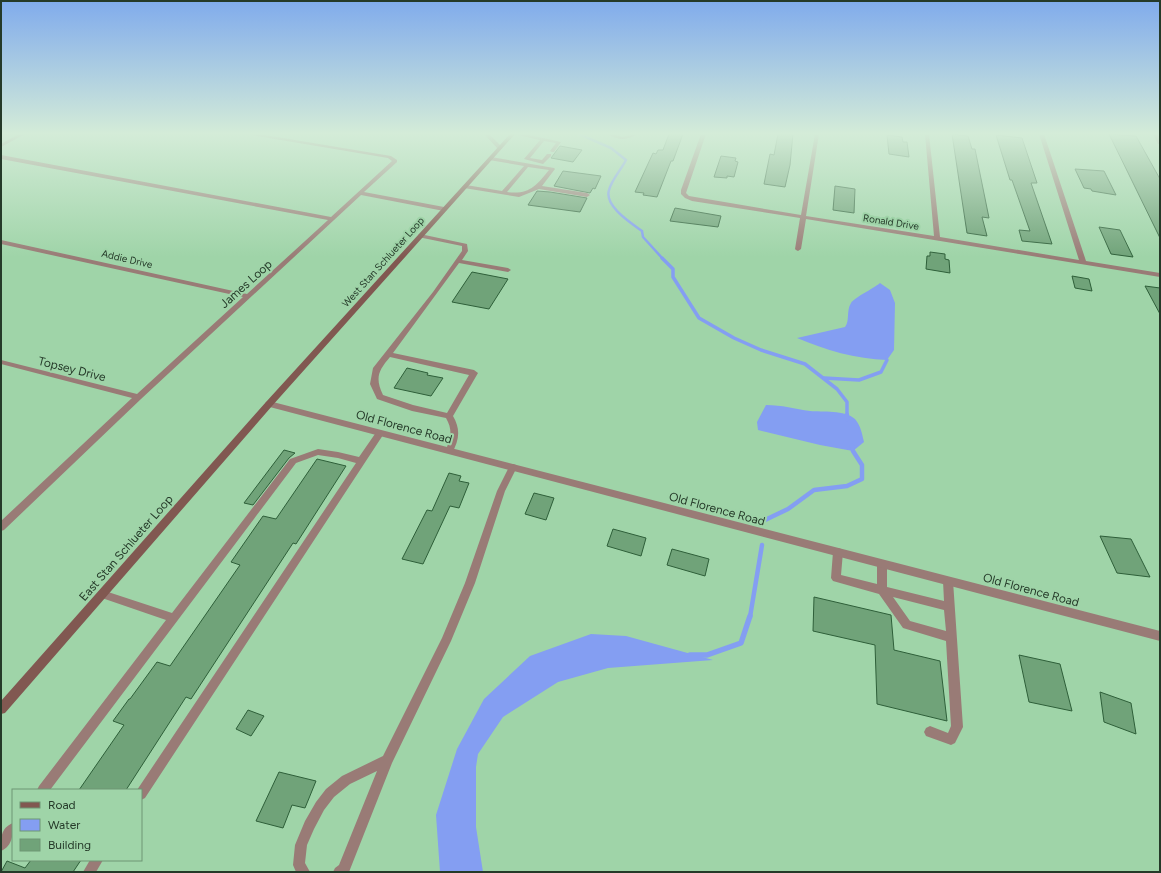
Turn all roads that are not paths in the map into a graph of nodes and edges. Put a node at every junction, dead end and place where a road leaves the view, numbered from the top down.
1 (96, 175) edge
2 (381, 175) edge
3 (477, 175) edge
4 (519, 175) edge
5 (547, 175) edge
6 (689, 175) edge
7 (811, 175) edge
8 (931, 175) edge
9 (1054, 175) edge
10 (466, 187) junction
11 (538, 187) junction
12 (361, 193) junction
13 (503, 193) junction
14 (587, 195) dead end
15 (444, 209) junction
16 (804, 217) junction
17 (334, 219) junction
18 (420, 236) junction
19 (937, 239) junction
20 (1, 242) edge
21 (798, 249) dead end
22 (458, 261) junction
23 (1083, 262) junction
24 (508, 270) dead end
25 (1160, 275) edge
26 (248, 296) junction
27 (388, 354) junction
28 (1, 362) edge
29 (138, 397) junction
30 (269, 404) junction
31 (449, 416) junction
32 (380, 433) junction
33 (448, 451) junction
34 (361, 461) junction
35 (513, 468) junction
36 (1, 527) edge
37 (838, 552) junction
38 (882, 564) junction
39 (948, 581) junction
40 (882, 590) junction
41 (102, 594) junction
42 (949, 607) junction
43 (174, 618) junction
44 (1160, 636) edge
45 (951, 638) junction
46 (1, 709) edge
47 (930, 732) dead end
48 (387, 760) junction
49 (44, 789) edge
50 (142, 792) edge
51 (12, 830) edge
52 (1, 845) edge
53 (96, 861) edge
54 (89, 872) edge
55 (304, 872) edge
56 (339, 872) edge

1 - 17 street
2 - 12 street, James Loop
3 - 10 main road, West Stan Schlueter Loop
4 - 13 street
5 - 11 street
6 - 16 street, Ronald Drive
7 - 16 street
8 - 19 street
9 - 23 street
10 - 13 street
10 - 15 main road, West Stan Schlueter Loop
11 - 13 street
11 - 14 street
12 - 15 street
12 - 17 street, James Loop
15 - 18 main road, West Stan Schlueter Loop
16 - 19 street, Ronald Drive
16 - 21 street
17 - 26 street, James Loop
18 - 22 street
18 - 30 main road, West Stan Schlueter Loop
19 - 23 street, Ronald Drive
20 - 26 street, Addie Drive
22 - 24 street
22 - 27 street
23 - 25 street, Ronald Drive
26 - 29 street, James Loop
27 - 31 street
27 - 31 street
28 - 29 street, Topsey Drive
29 - 36 street, James Loop
30 - 32 street, Old Florence Road
30 - 41 main road, East Stan Schlueter Loop
31 - 33 street
32 - 33 street, Old Florence Road
32 - 34 street
33 - 35 street, Old Florence Road
34 - 43 street
34 - 50 street
35 - 37 street, Old Florence Road
35 - 48 street
37 - 38 street, Old Florence Road
37 - 40 street
38 - 39 street, Old Florence Road
38 - 40 street
39 - 42 street
39 - 44 street, Old Florence Road
40 - 42 street
40 - 45 street
41 - 43 street
41 - 46 main road, East Stan Schlueter Loop
42 - 45 street
43 - 49 street
45 - 47 street
48 - 55 street
48 - 56 street
51 - 52 street
53 - 54 street

